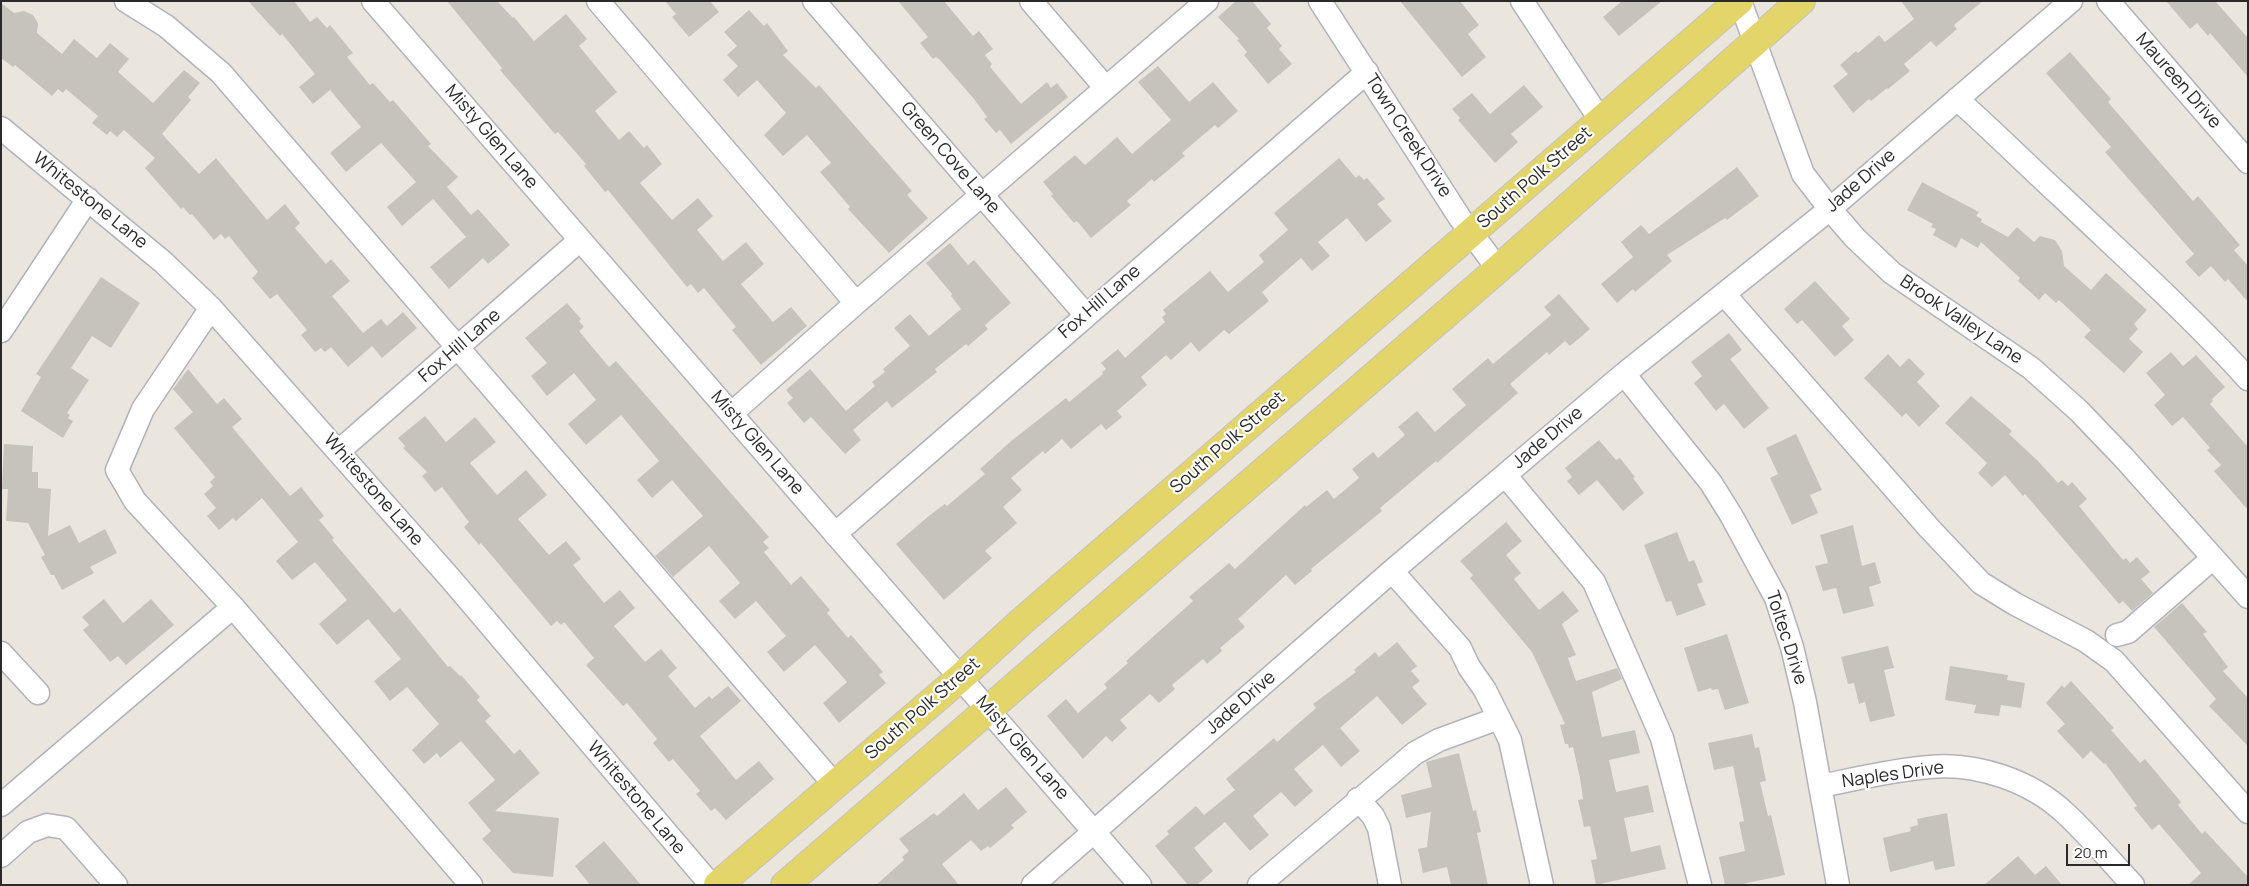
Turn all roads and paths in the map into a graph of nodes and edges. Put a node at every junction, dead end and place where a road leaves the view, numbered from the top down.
1 (126, 1) edge
2 (373, 1) edge
3 (598, 1) edge
4 (814, 1) edge
5 (1031, 1) edge
6 (1207, 1) edge
7 (1320, 1) edge
8 (1522, 1) edge
9 (1739, 1) edge
10 (1801, 1) edge
11 (2071, 1) edge
12 (2108, 1) edge
13 (1755, 41) junction
14 (1367, 72) junction
15 (1105, 87) junction
16 (1957, 99) junction
17 (1601, 121) junction
18 (1, 128) edge
19 (2248, 162) edge
20 (983, 195) junction
21 (88, 199) junction
22 (1830, 209) junction
23 (1472, 233) junction
24 (580, 240) junction
25 (1498, 269) junction
26 (1724, 294) junction
27 (856, 302) junction
28 (211, 308) junction
29 (1085, 314) junction
30 (1, 331) edge
31 (459, 346) junction
32 (1624, 374) junction
33 (2248, 379) edge
34 (732, 413) junction
35 (339, 451) junction
36 (1505, 475) junction
37 (835, 534) junction
38 (2213, 558) junction
39 (1392, 570) junction
40 (2248, 597) edge
41 (233, 607) junction
42 (2117, 635) dead end
43 (1, 652) edge
44 (961, 677) junction
45 (38, 693) dead end
46 (989, 710) junction
47 (1499, 718) junction
48 (834, 784) junction
49 (1820, 786) junction
50 (1358, 800) junction
51 (1, 805) edge
52 (2248, 812) edge
53 (1094, 832) junction
54 (1, 856) edge
55 (116, 885) edge
56 (471, 885) edge
57 (711, 885) edge
58 (718, 885) edge
59 (785, 885) edge
60 (1033, 885) edge
61 (1140, 885) edge
62 (1259, 885) edge
63 (1390, 885) edge
64 (1542, 885) edge
65 (1700, 885) edge
66 (1838, 885) edge
67 (2133, 885) edge

1 - 31 street
2 - 24 street, Misty Glen Lane
3 - 27 street
4 - 20 street, Green Cove Lane
5 - 15 street
6 - 15 street
7 - 14 street, Town Creek Drive
8 - 17 street
9 - 13 street, Brook Valley Lane
9 - 17 main road, South Polk Street
10 - 13 main road
11 - 16 street, Jade Drive
12 - 19 street, Maureen Drive
13 - 22 street, Brook Valley Lane
13 - 25 main road
14 - 23 street, Town Creek Drive
14 - 29 street, Fox Hill Lane
15 - 20 street
16 - 22 street, Jade Drive
16 - 33 street
17 - 23 main road, South Polk Street
18 - 21 street, Whitestone Lane
20 - 27 street
20 - 29 street, Green Cove Lane
21 - 28 street, Whitestone Lane
21 - 30 street
22 - 26 street, Jade Drive
22 - 38 street, Brook Valley Lane
23 - 25 street, Town Creek Drive
23 - 44 main road, South Polk Street
24 - 31 street, Fox Hill Lane
24 - 34 street, Misty Glen Lane
25 - 46 main road
26 - 32 street, Jade Drive
26 - 52 street
27 - 34 street
28 - 35 street, Whitestone Lane
28 - 41 street
29 - 37 street, Fox Hill Lane
31 - 35 street, Fox Hill Lane
31 - 48 street
32 - 36 street, Jade Drive
32 - 49 street, Toltec Drive
34 - 37 street, Misty Glen Lane
35 - 57 street, Whitestone Lane
36 - 39 street, Jade Drive
36 - 65 street
37 - 44 street, Misty Glen Lane
38 - 40 street, Brook Valley Lane
38 - 42 street
39 - 47 street
39 - 53 street, Jade Drive
41 - 51 street
41 - 56 street
43 - 45 street
44 - 46 street, Misty Glen Lane
44 - 48 main road, South Polk Street
46 - 53 street, Misty Glen Lane
46 - 59 main road
47 - 50 street
47 - 64 street
48 - 58 main road, South Polk Street
49 - 66 street, Toltec Drive
49 - 67 street, Naples Drive
50 - 62 street
50 - 63 street
53 - 60 street, Jade Drive
53 - 61 street, Misty Glen Lane
54 - 55 street

